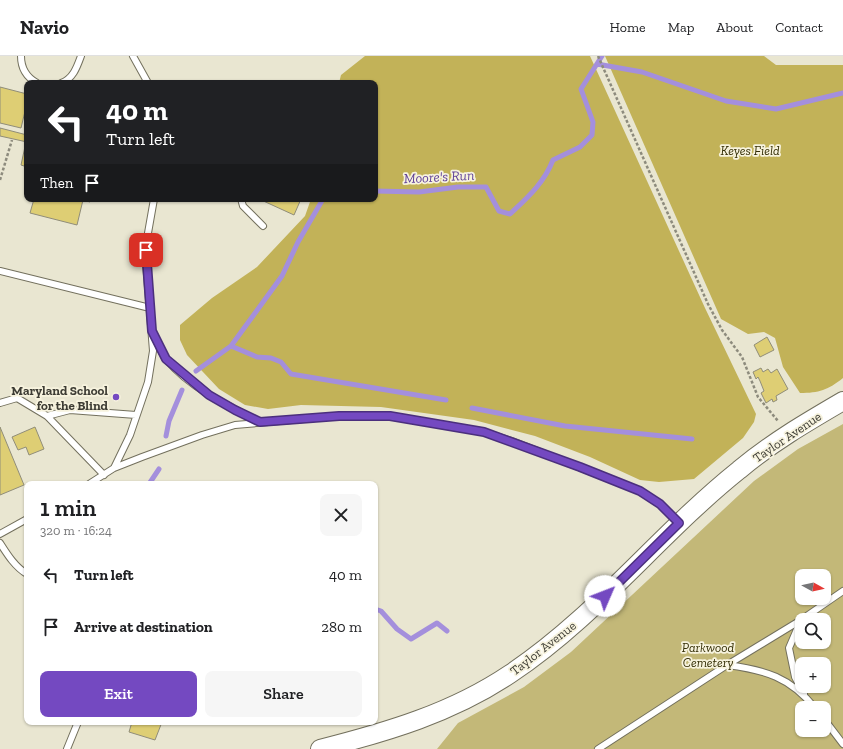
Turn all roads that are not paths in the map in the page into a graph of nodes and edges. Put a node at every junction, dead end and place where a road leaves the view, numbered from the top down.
1 (21, 56) edge
2 (81, 56) edge
3 (133, 56) edge
4 (31, 80) edge
5 (67, 80) edge
6 (146, 80) edge
7 (154, 202) edge
8 (242, 202) edge
9 (263, 226) dead end
10 (0, 271) edge
11 (150, 308) junction
12 (152, 331) junction
13 (843, 401) edge
14 (0, 403) edge
15 (136, 415) junction
16 (47, 416) junction
17 (260, 422) junction
18 (114, 468) junction
19 (104, 474) junction
20 (94, 481) edge
21 (24, 521) edge
22 (679, 523) junction
23 (0, 534) edge
24 (0, 543) edge
25 (24, 572) edge
26 (843, 591) edge
27 (811, 613) edge
28 (795, 624) edge
29 (795, 634) edge
30 (728, 665) junction
31 (805, 696) junction
32 (809, 701) edge
33 (77, 725) edge
34 (831, 728) edge
35 (843, 744) edge
36 (67, 749) edge
37 (320, 749) edge
38 (598, 749) edge

1 - 4 lane
2 - 5 lane
3 - 6 lane
7 - 11 lane
8 - 9 lane
10 - 11 lane
11 - 12 lane
12 - 15 lane
12 - 17 lane
13 - 22 main road, Taylor Avenue
14 - 16 lane
15 - 16 lane
15 - 18 lane
16 - 19 lane
17 - 18 lane
17 - 22 lane
18 - 19 lane
19 - 20 lane
21 - 23 lane
22 - 37 main road, Taylor Avenue
24 - 25 lane
26 - 27 lane
28 - 30 lane
29 - 31 lane
30 - 31 lane
30 - 38 lane
31 - 32 lane
33 - 36 lane
34 - 35 lane

